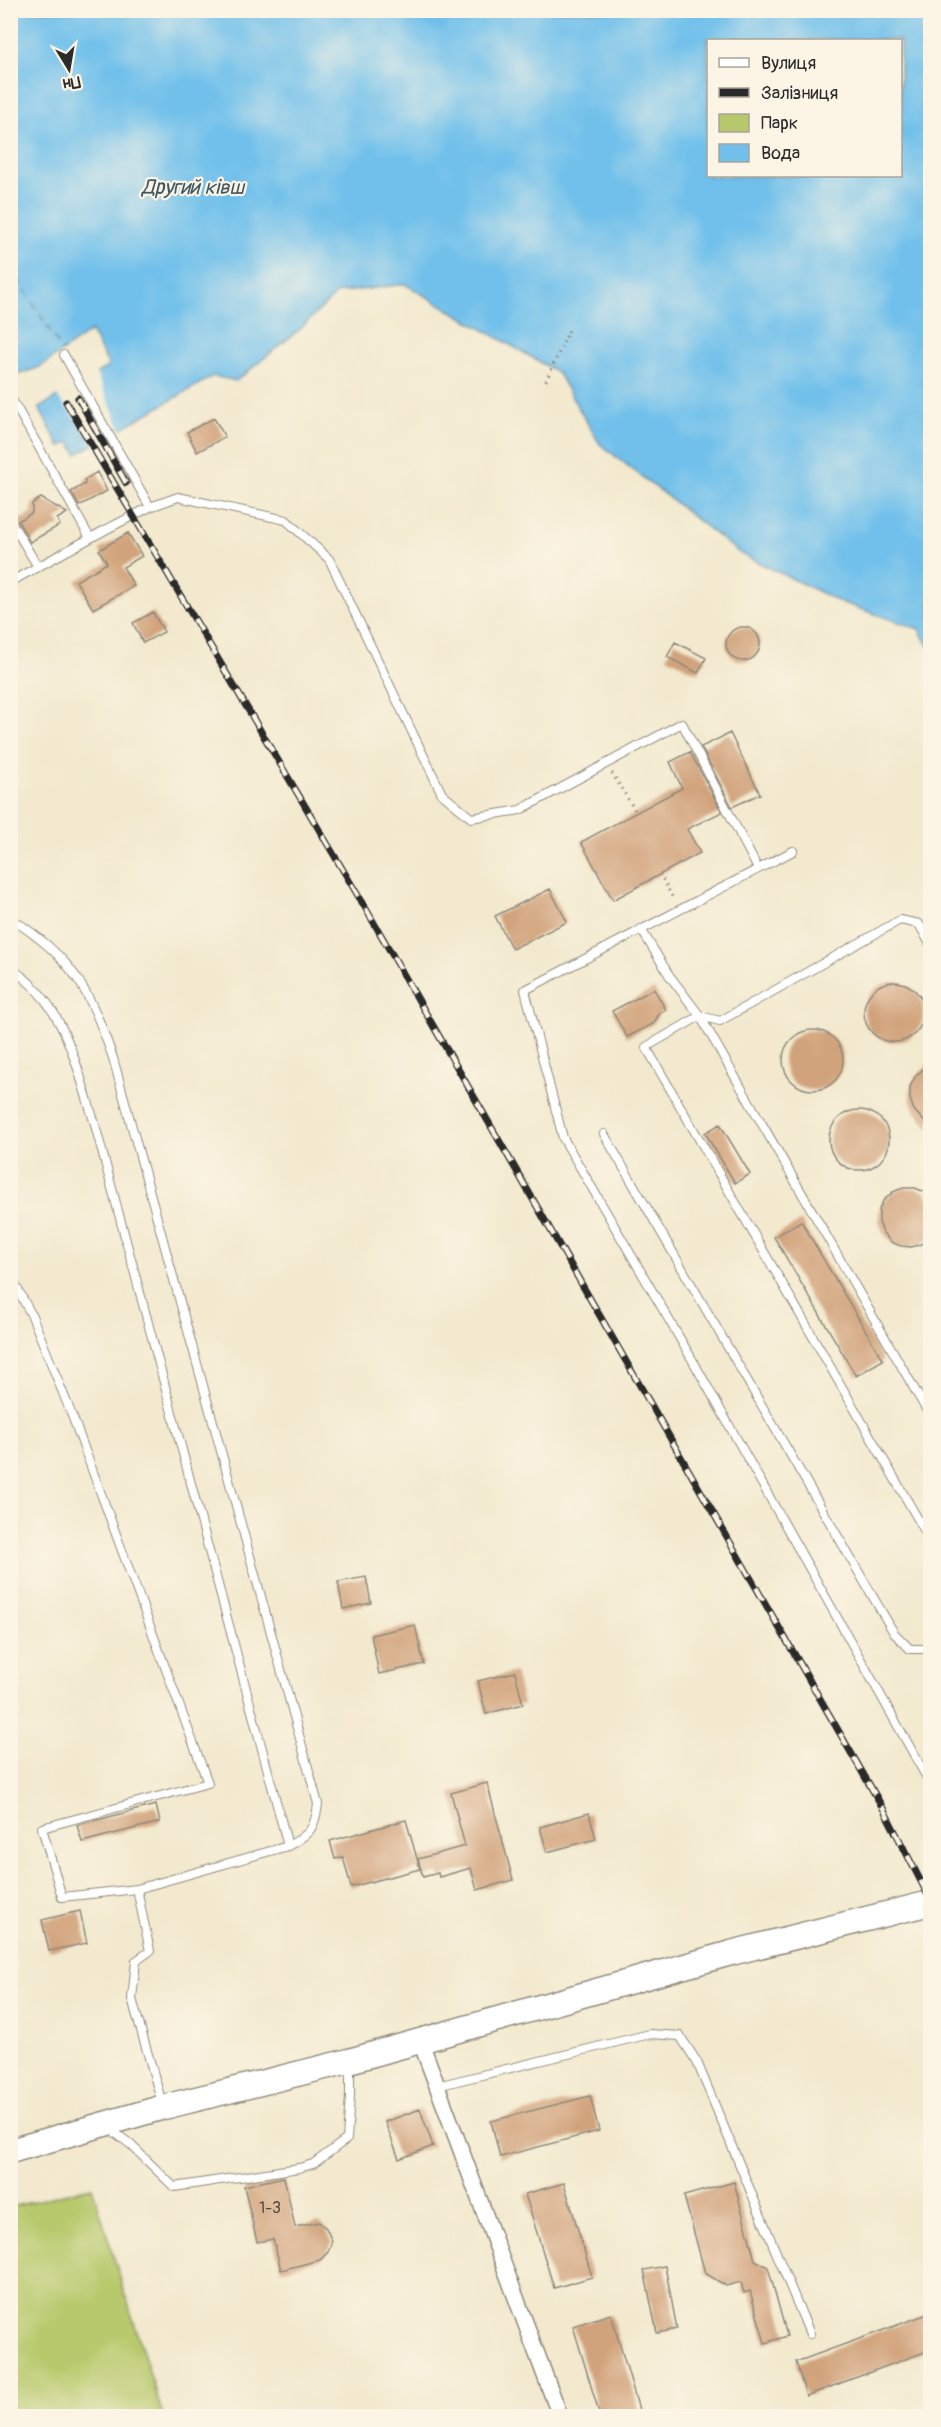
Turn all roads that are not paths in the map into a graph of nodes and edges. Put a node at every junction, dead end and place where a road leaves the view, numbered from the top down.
1 (64, 355) dead end
2 (10, 396) edge
3 (150, 507) junction
4 (10, 520) edge
5 (90, 538) junction
6 (38, 567) junction
7 (10, 582) edge
8 (793, 850) dead end
9 (758, 869) junction
10 (10, 918) edge
11 (641, 929) junction
12 (930, 944) edge
13 (10, 968) edge
14 (700, 1016) junction
15 (604, 1134) dead end
16 (10, 1275) edge
17 (930, 1416) edge
18 (930, 1540) edge
19 (930, 1649) edge
20 (930, 1783) edge
21 (288, 1846) junction
22 (137, 1890) junction
23 (930, 1903) edge
24 (420, 2040) junction
25 (350, 2061) junction
26 (437, 2086) junction
27 (164, 2108) junction
28 (106, 2125) junction
29 (10, 2151) edge
30 (810, 2334) dead end
31 (560, 2416) edge

1 - 3 lane
2 - 5 lane
3 - 5 lane
3 - 9 lane
4 - 6 lane
5 - 6 lane
6 - 7 lane
8 - 9 lane
9 - 11 lane
10 - 21 lane
11 - 14 lane
11 - 20 lane
12 - 14 lane
13 - 21 lane
14 - 17 lane
14 - 18 lane
15 - 19 lane
16 - 22 lane
21 - 22 lane
22 - 27 lane
23 - 24 main road
24 - 25 main road
24 - 26 street
25 - 27 main road
25 - 28 lane
26 - 30 lane
26 - 31 street
27 - 28 main road
28 - 29 main road

